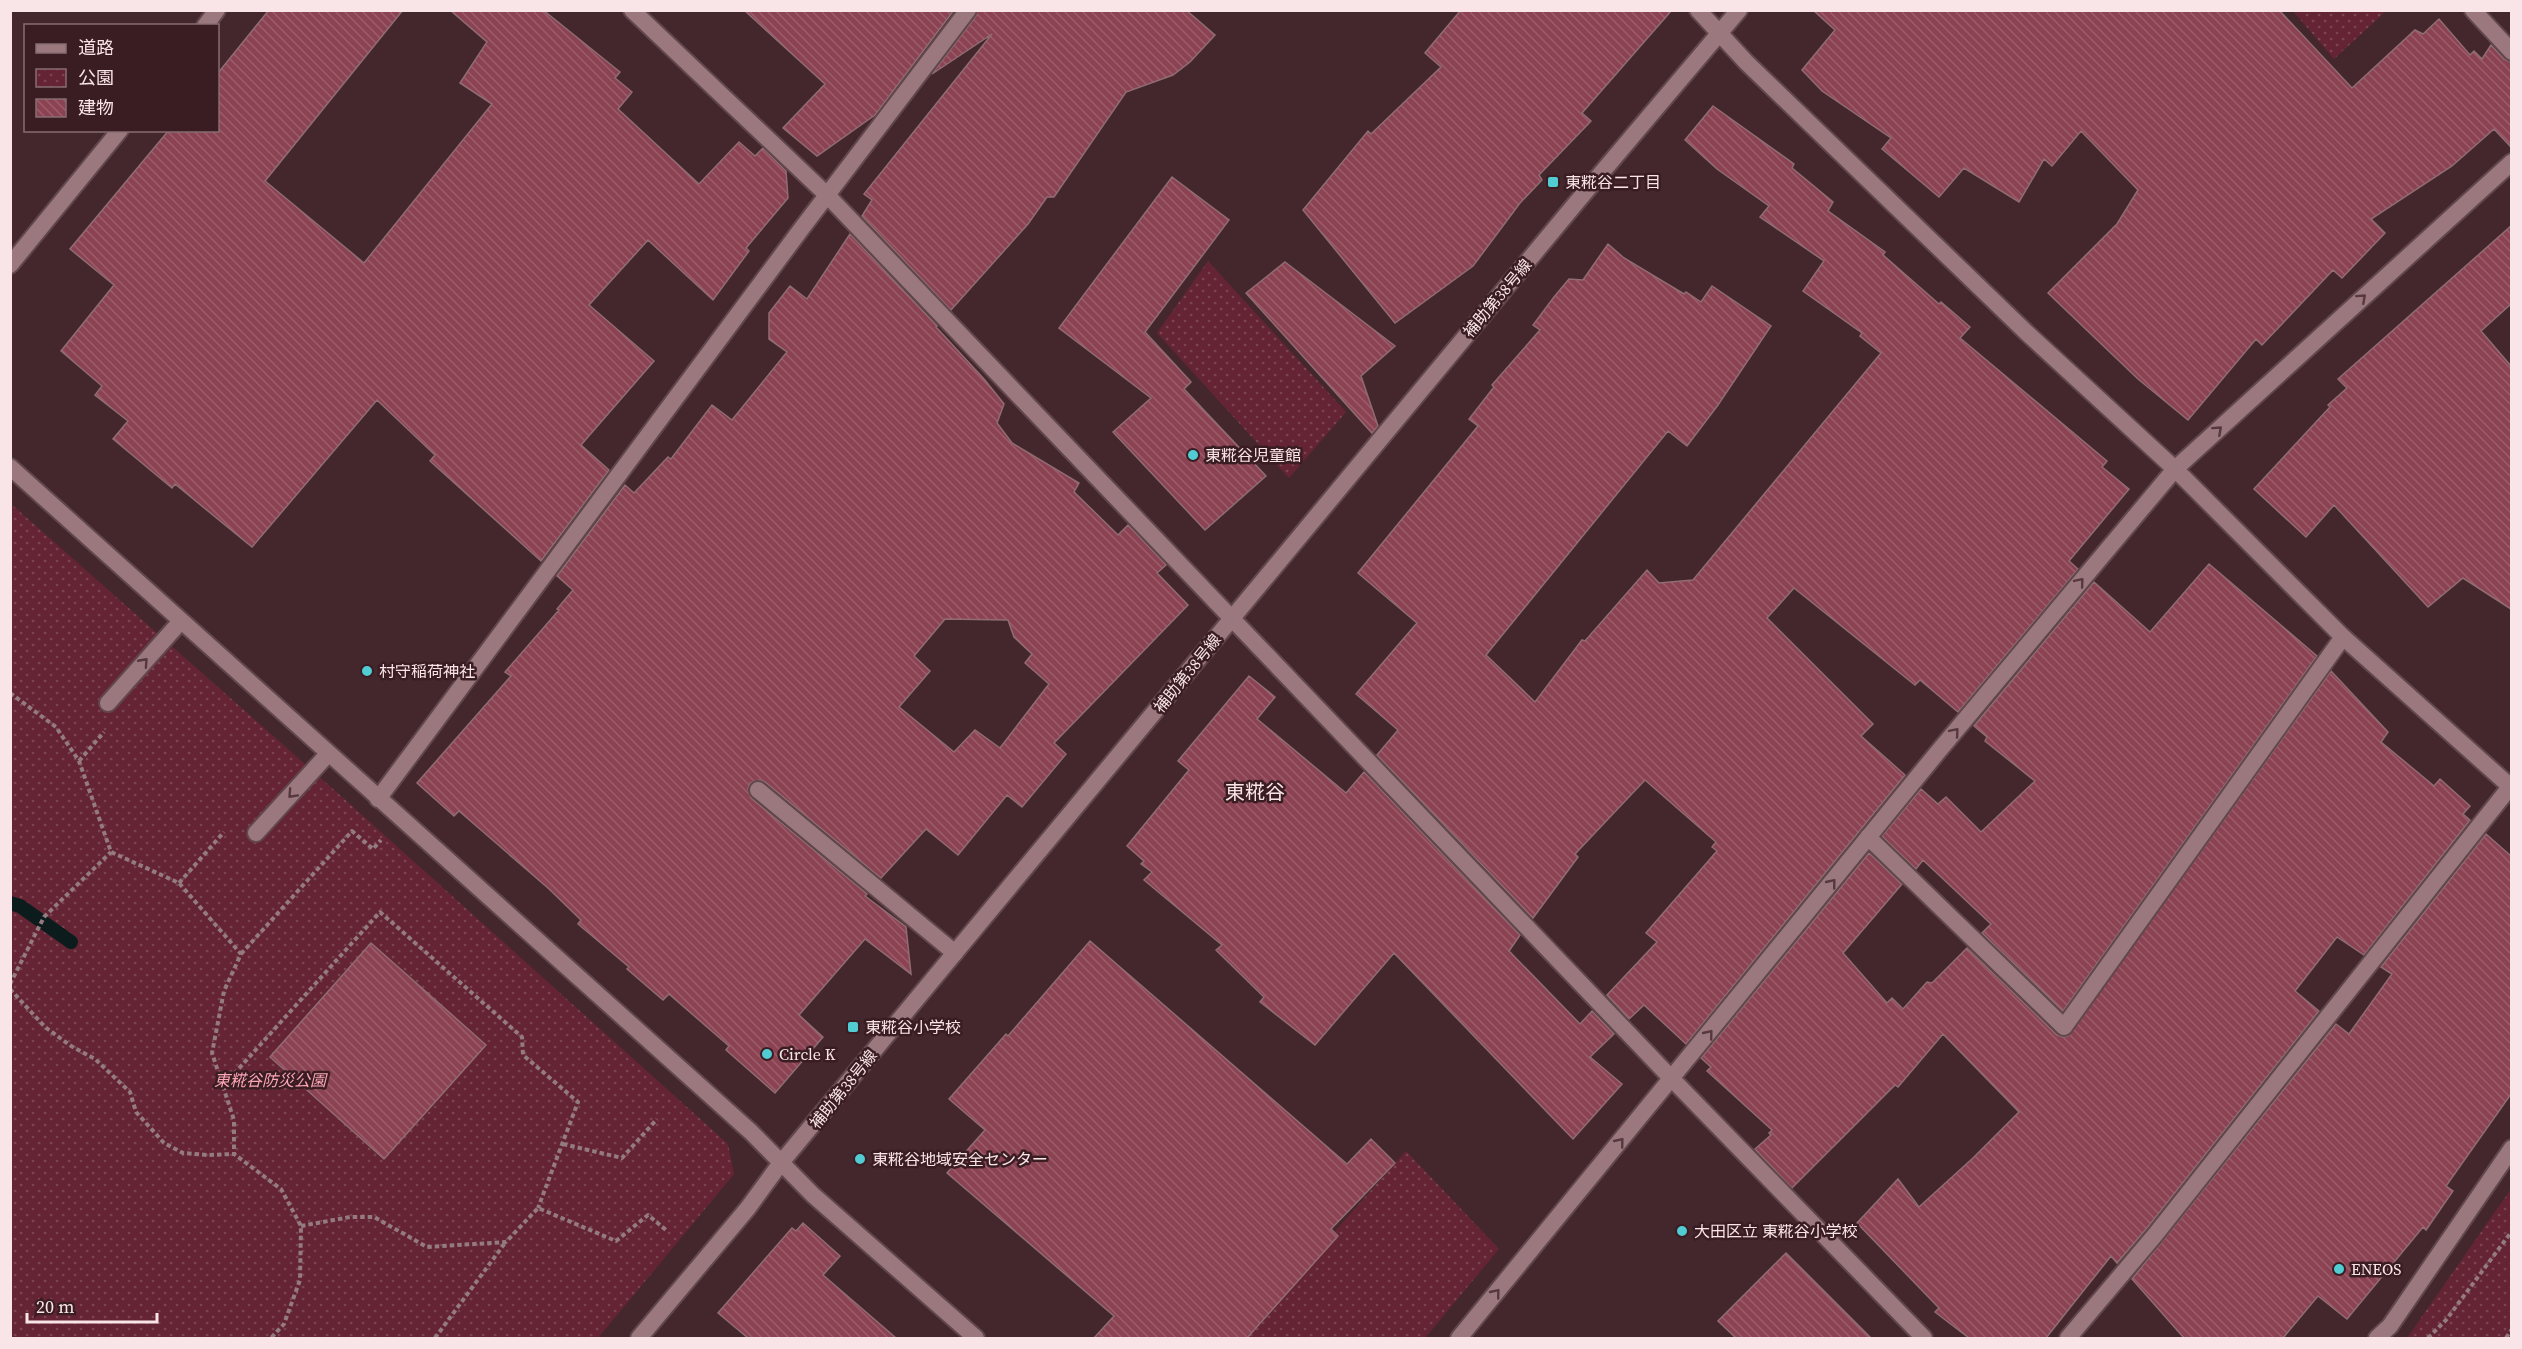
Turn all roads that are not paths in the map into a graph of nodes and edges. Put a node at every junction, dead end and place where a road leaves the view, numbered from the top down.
1 (217, 10) edge
2 (632, 10) edge
3 (968, 10) edge
4 (1698, 10) edge
5 (1739, 10) edge
6 (2473, 10) edge
7 (206, 24) edge
8 (1720, 33) junction
9 (2511, 52) edge
10 (118, 132) edge
11 (2511, 162) edge
12 (827, 195) junction
13 (10, 265) edge
14 (10, 467) edge
15 (2175, 469) junction
16 (1232, 618) junction
17 (181, 621) junction
18 (2343, 637) junction
19 (108, 703) dead end
20 (328, 754) junction
21 (2511, 788) edge
22 (758, 790) dead end
23 (378, 799) junction
24 (256, 834) dead end
25 (1869, 837) junction
26 (955, 953) junction
27 (1672, 1079) junction
28 (2511, 1148) edge
29 (780, 1164) junction
30 (639, 1338) edge
31 (976, 1338) edge
32 (1459, 1338) edge
33 (1924, 1338) edge
34 (2068, 1338) edge
35 (2377, 1338) edge

1 - 7 street
2 - 12 street
3 - 12 street
4 - 8 street
5 - 8 street, 補助第38号線
6 - 9 street
8 - 15 street
8 - 16 street, 補助第38号線
10 - 13 street
15 -> 11 street
12 - 16 street
12 - 23 street
14 - 17 street
15 - 18 street
25 -> 15 street
16 - 26 street, 補助第38号線
16 - 27 street
19 -> 17 street
17 - 20 street
18 - 21 street
18 - 25 street
20 - 23 street
20 -> 24 street
21 - 34 street
22 - 26 street
23 - 29 street
27 -> 25 street
26 - 29 street, 補助第38号線
32 -> 27 street
27 - 33 street
28 - 35 street
29 - 30 street, 補助第38号線
29 - 31 street

